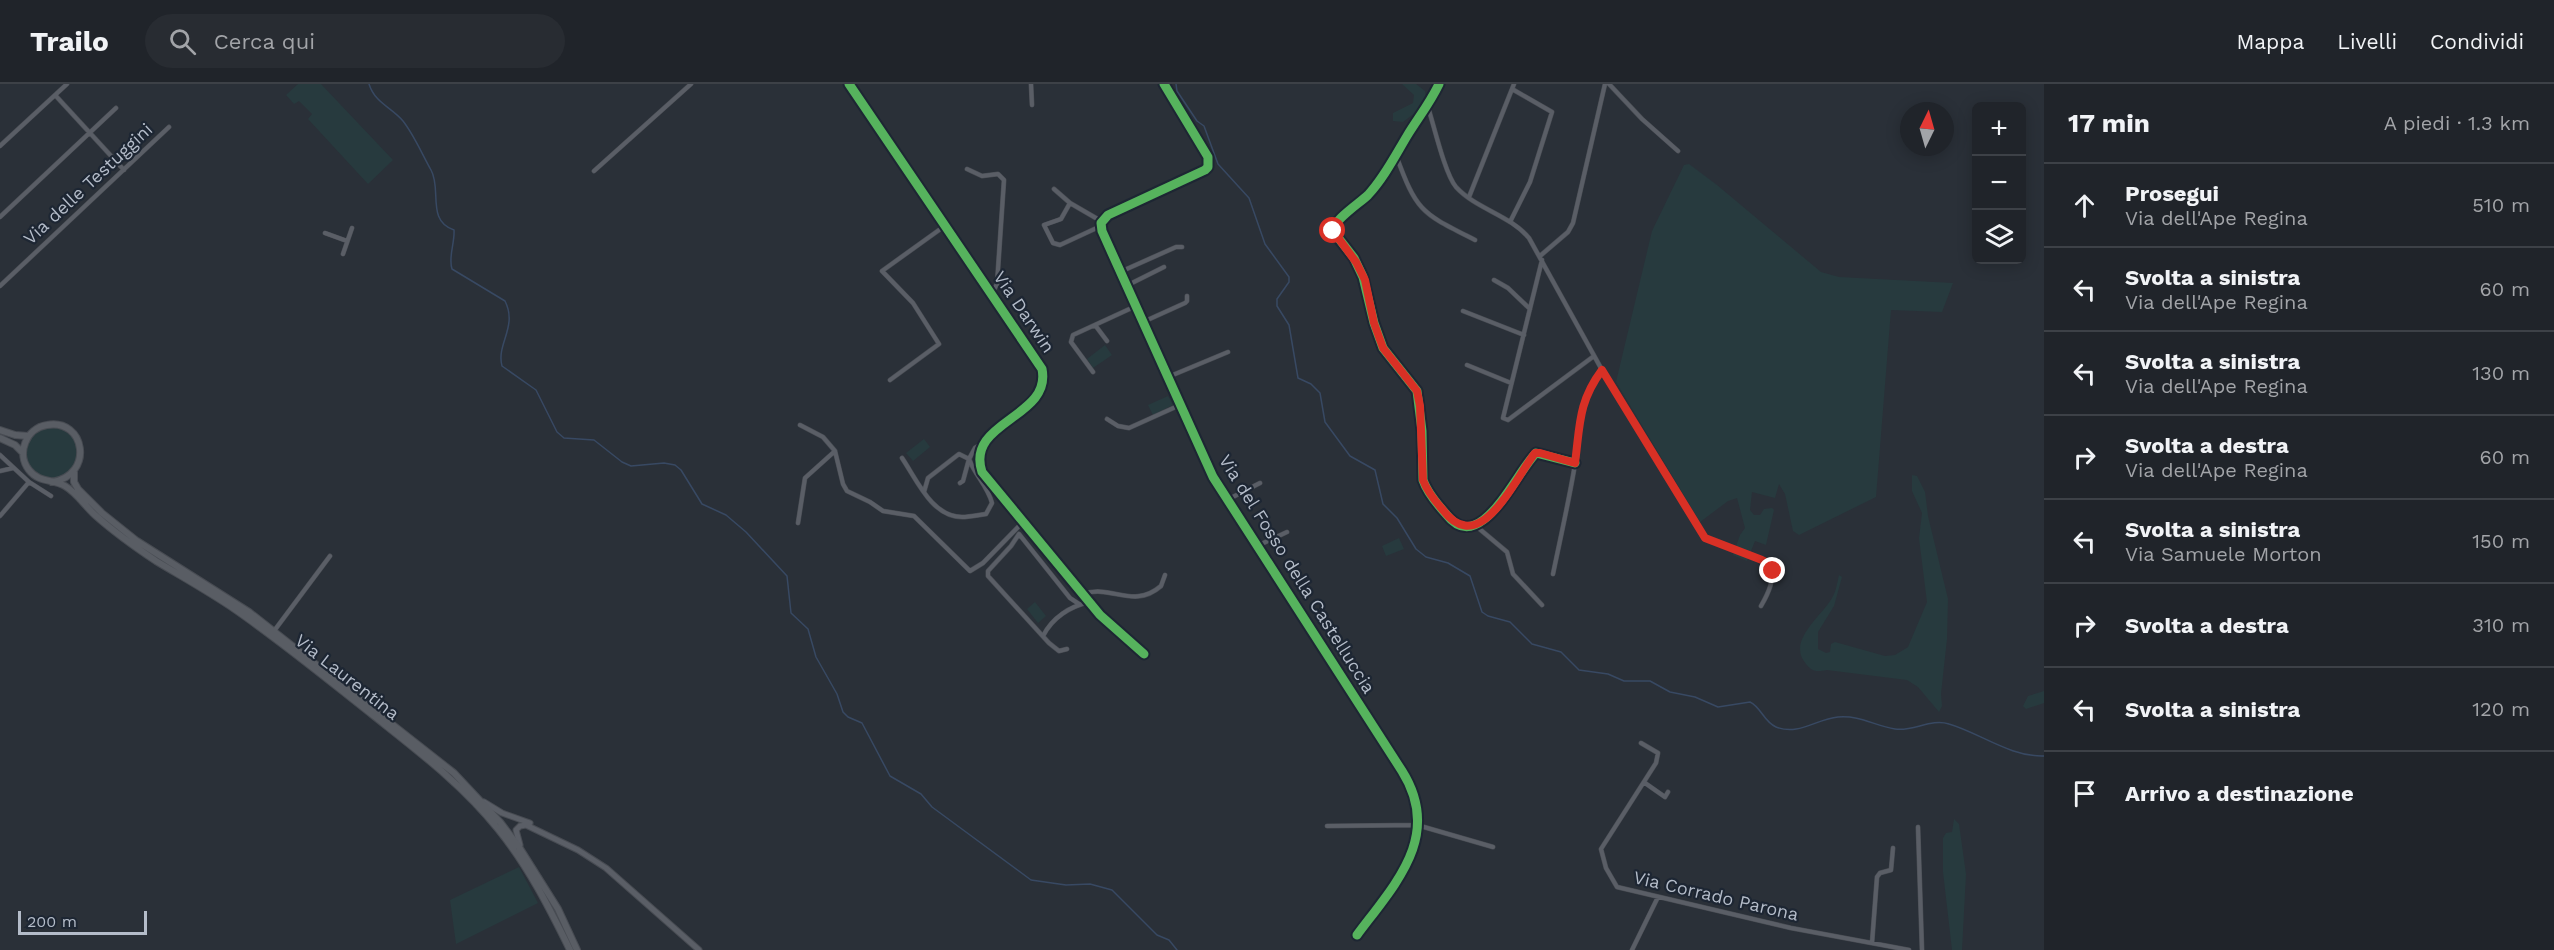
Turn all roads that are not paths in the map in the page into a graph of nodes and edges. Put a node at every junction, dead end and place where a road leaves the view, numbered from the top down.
1 (67, 84) edge
2 (691, 84) edge
3 (849, 84) edge
4 (1031, 84) edge
5 (1164, 84) edge
6 (1439, 84) edge
7 (1607, 84) edge
8 (1513, 86) edge
9 (55, 95) junction
10 (1032, 105) dead end
11 (1428, 107) junction
12 (116, 108) dead end
13 (169, 127) dead end
14 (90, 133) junction
15 (0, 146) edge
16 (1678, 151) dead end
17 (1395, 155) junction
18 (967, 169) dead end
19 (124, 170) junction
20 (594, 171) dead end
21 (1054, 189) dead end
22 (1469, 197) junction
23 (1070, 203) junction
24 (0, 217) edge
25 (1510, 222) junction
26 (1101, 223) junction
27 (946, 225) junction
28 (352, 228) dead end
29 (325, 233) dead end
30 (1475, 240) dead end
31 (348, 241) junction
32 (1182, 247) dead end
33 (343, 254) dead end
34 (1541, 258) junction
35 (1164, 267) dead end
36 (1120, 272) junction
37 (1494, 280) dead end
38 (1, 283) edge
39 (1126, 286) junction
40 (992, 293) junction
41 (1187, 296) dead end
42 (1136, 306) junction
43 (1530, 309) junction
44 (1463, 310) dead end
45 (1143, 322) junction
46 (1095, 325) junction
47 (1524, 335) junction
48 (1107, 341) dead end
49 (1228, 352) dead end
50 (1594, 356) junction
51 (1467, 365) dead end
52 (1602, 370) junction
53 (1093, 372) dead end
54 (1168, 377) junction
55 (890, 380) dead end
56 (1511, 383) junction
57 (1180, 405) junction
58 (1107, 419) dead end
59 (800, 425) dead end
60 (0, 430) edge
61 (28, 436) junction
62 (0, 438) edge
63 (981, 445) junction
64 (835, 451) junction
65 (23, 453) junction
66 (0, 455) edge
67 (828, 458) junction
68 (838, 458) junction
69 (902, 458) dead end
70 (969, 459) junction
71 (1575, 463) junction
72 (13, 468) junction
73 (0, 471) edge
74 (74, 472) junction
75 (29, 482) junction
76 (52, 482) junction
77 (960, 483) dead end
78 (1260, 483) dead end
79 (924, 492) junction
80 (51, 496) dead end
81 (1227, 500) junction
82 (0, 516) edge
83 (1023, 522) junction
84 (798, 523) dead end
85 (1476, 526) junction
86 (1287, 532) dead end
87 (1257, 546) junction
88 (330, 556) dead end
89 (1553, 574) dead end
90 (1165, 575) dead end
91 (1083, 594) junction
92 (1089, 602) junction
93 (1079, 604) junction
94 (1542, 606) dead end
95 (1761, 606) dead end
96 (274, 631) junction
97 (1043, 636) junction
98 (1067, 649) dead end
99 (1144, 654) dead end
100 (1641, 743) dead end
101 (1645, 783) junction
102 (1668, 792) dead end
103 (480, 800) junction
104 (1417, 825) junction
105 (1327, 826) dead end
106 (1918, 826) dead end
107 (538, 829) junction
108 (1493, 846) dead end
109 (1893, 848) dead end
110 (525, 855) junction
111 (1658, 897) junction
112 (1358, 935) dead end
113 (1872, 943) junction
114 (570, 950) edge
115 (577, 950) edge
116 (699, 950) edge
117 (1632, 950) edge
118 (1909, 950) edge
119 (1922, 950) edge

1 - 9 street
2 - 20 street
3 - 27 street, Via Darwin
4 - 10 street
5 - 26 street
6 - 11 street
7 - 16 street
7 - 34 street
8 - 22 street
8 - 25 street
9 - 14 street
9 - 15 street
11 - 17 street
11 - 22 street
12 - 14 street
13 - 19 street, Via delle Testuggini
14 - 19 street
14 - 24 street
17 - 30 street
17 - 85 street
18 - 40 street
19 - 38 street, Via delle Testuggini
21 - 23 street
22 - 25 street
23 - 26 street
23 - 26 street
25 - 34 street
26 - 36 street, Via del Fosso della Castelluccia
27 - 40 street, Via Darwin
27 - 55 street
28 - 31 street
29 - 31 street
31 - 33 street
32 - 36 street
34 - 43 street
34 - 50 street
35 - 39 street
36 - 39 street, Via del Fosso della Castelluccia
37 - 43 street
39 - 42 street, Via del Fosso della Castelluccia
40 - 63 street, Via Darwin
41 - 45 street
42 - 45 street, Via del Fosso della Castelluccia
42 - 46 street
43 - 47 street
44 - 47 street
45 - 54 street, Via del Fosso della Castelluccia
46 - 48 street
46 - 53 street
47 - 56 street
49 - 54 street
50 - 52 street
50 - 56 street
51 - 56 street
52 - 71 street
52 - 95 street
54 - 57 street, Via del Fosso della Castelluccia
57 - 58 street
57 - 81 street, Via del Fosso della Castelluccia
59 - 64 street
60 - 61 main road
61 - 65 main road
61 - 74 main road
62 - 65 main road, Via Laurentina
63 - 70 street
63 - 83 street
64 - 67 street
64 - 68 street
65 - 76 main road, Via Laurentina
66 - 72 street
67 - 68 street
67 - 84 street
68 - 83 street
69 - 79 street
70 - 77 street
70 - 79 street
70 - 79 street
71 - 85 street
71 - 89 street
72 - 73 street
72 - 75 street
74 - 76 main road
74 - 96 main road, Via Laurentina
75 - 80 street
75 - 82 street
76 - 114 main road, Via Laurentina
78 - 81 street
81 - 87 street, Via del Fosso della Castelluccia
83 - 91 street
85 - 94 street
86 - 87 street
87 - 104 street, Via del Fosso della Castelluccia
88 - 96 street
90 - 91 street
91 - 92 street
92 - 93 street
92 - 99 street
93 - 97 street
93 - 97 street
96 - 103 main road, Via Laurentina
97 - 98 street
100 - 101 street, Via Corrado Parona
101 - 102 street
101 - 111 street, Via Corrado Parona
103 - 107 street
103 - 110 main road, Via Laurentina
104 - 105 street
104 - 108 street
104 - 112 street, Via del Fosso della Castelluccia
106 - 119 street
107 - 110 street
107 - 116 street
109 - 113 street
110 - 115 main road, Via Laurentina
111 - 113 street, Via Corrado Parona
111 - 117 street
113 - 118 street, Via Corrado Parona

